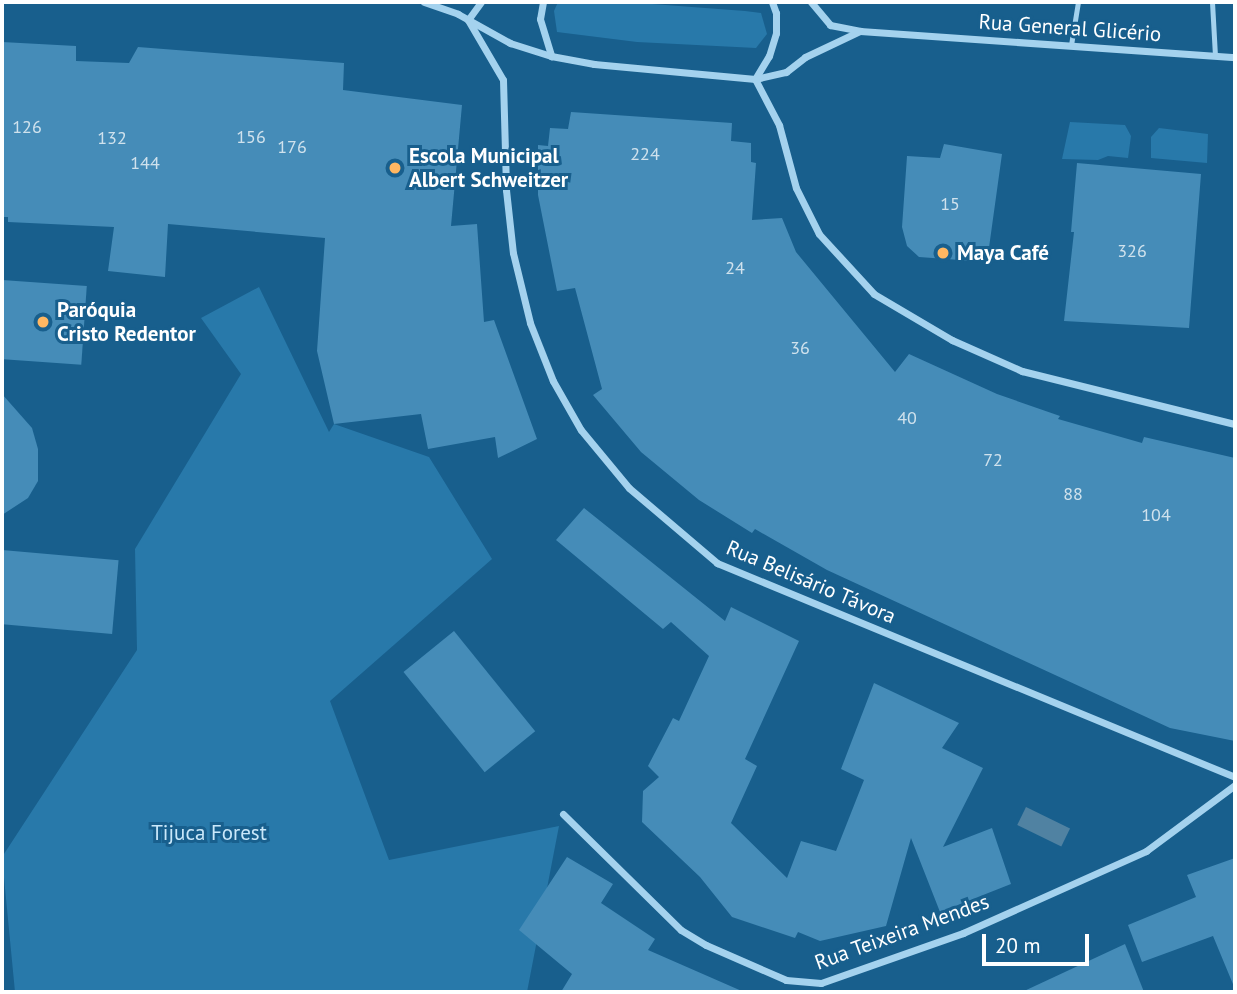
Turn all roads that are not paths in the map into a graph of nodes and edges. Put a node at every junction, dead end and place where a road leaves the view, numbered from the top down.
1 (424, 2) edge
2 (481, 2) edge
3 (543, 2) edge
4 (772, 2) edge
5 (811, 2) edge
6 (1078, 2) edge
7 (1212, 2) edge
8 (468, 20) junction
9 (860, 31) junction
10 (1071, 44) junction
11 (551, 56) junction
12 (1215, 56) junction
13 (1235, 57) edge
14 (755, 79) junction
15 (1235, 424) edge
16 (1235, 777) edge
17 (1235, 785) edge
18 (563, 814) dead end

1 - 8 street, Rua General Glicério
2 - 8 street
3 - 11 street
4 - 14 street
5 - 9 street, Rua General Glicério
6 - 10 lane
7 - 12 lane
8 - 11 street, Rua General Glicério
8 - 16 street, Rua Belisário Távora
9 - 10 street, Rua General Glicério
9 - 14 street, Rua General Glicério
10 - 12 street, Rua General Glicério
11 - 14 street, Rua General Glicério
12 - 13 street, Rua General Glicério
14 - 15 street
17 - 18 street, Rua Teixeira Mendes

